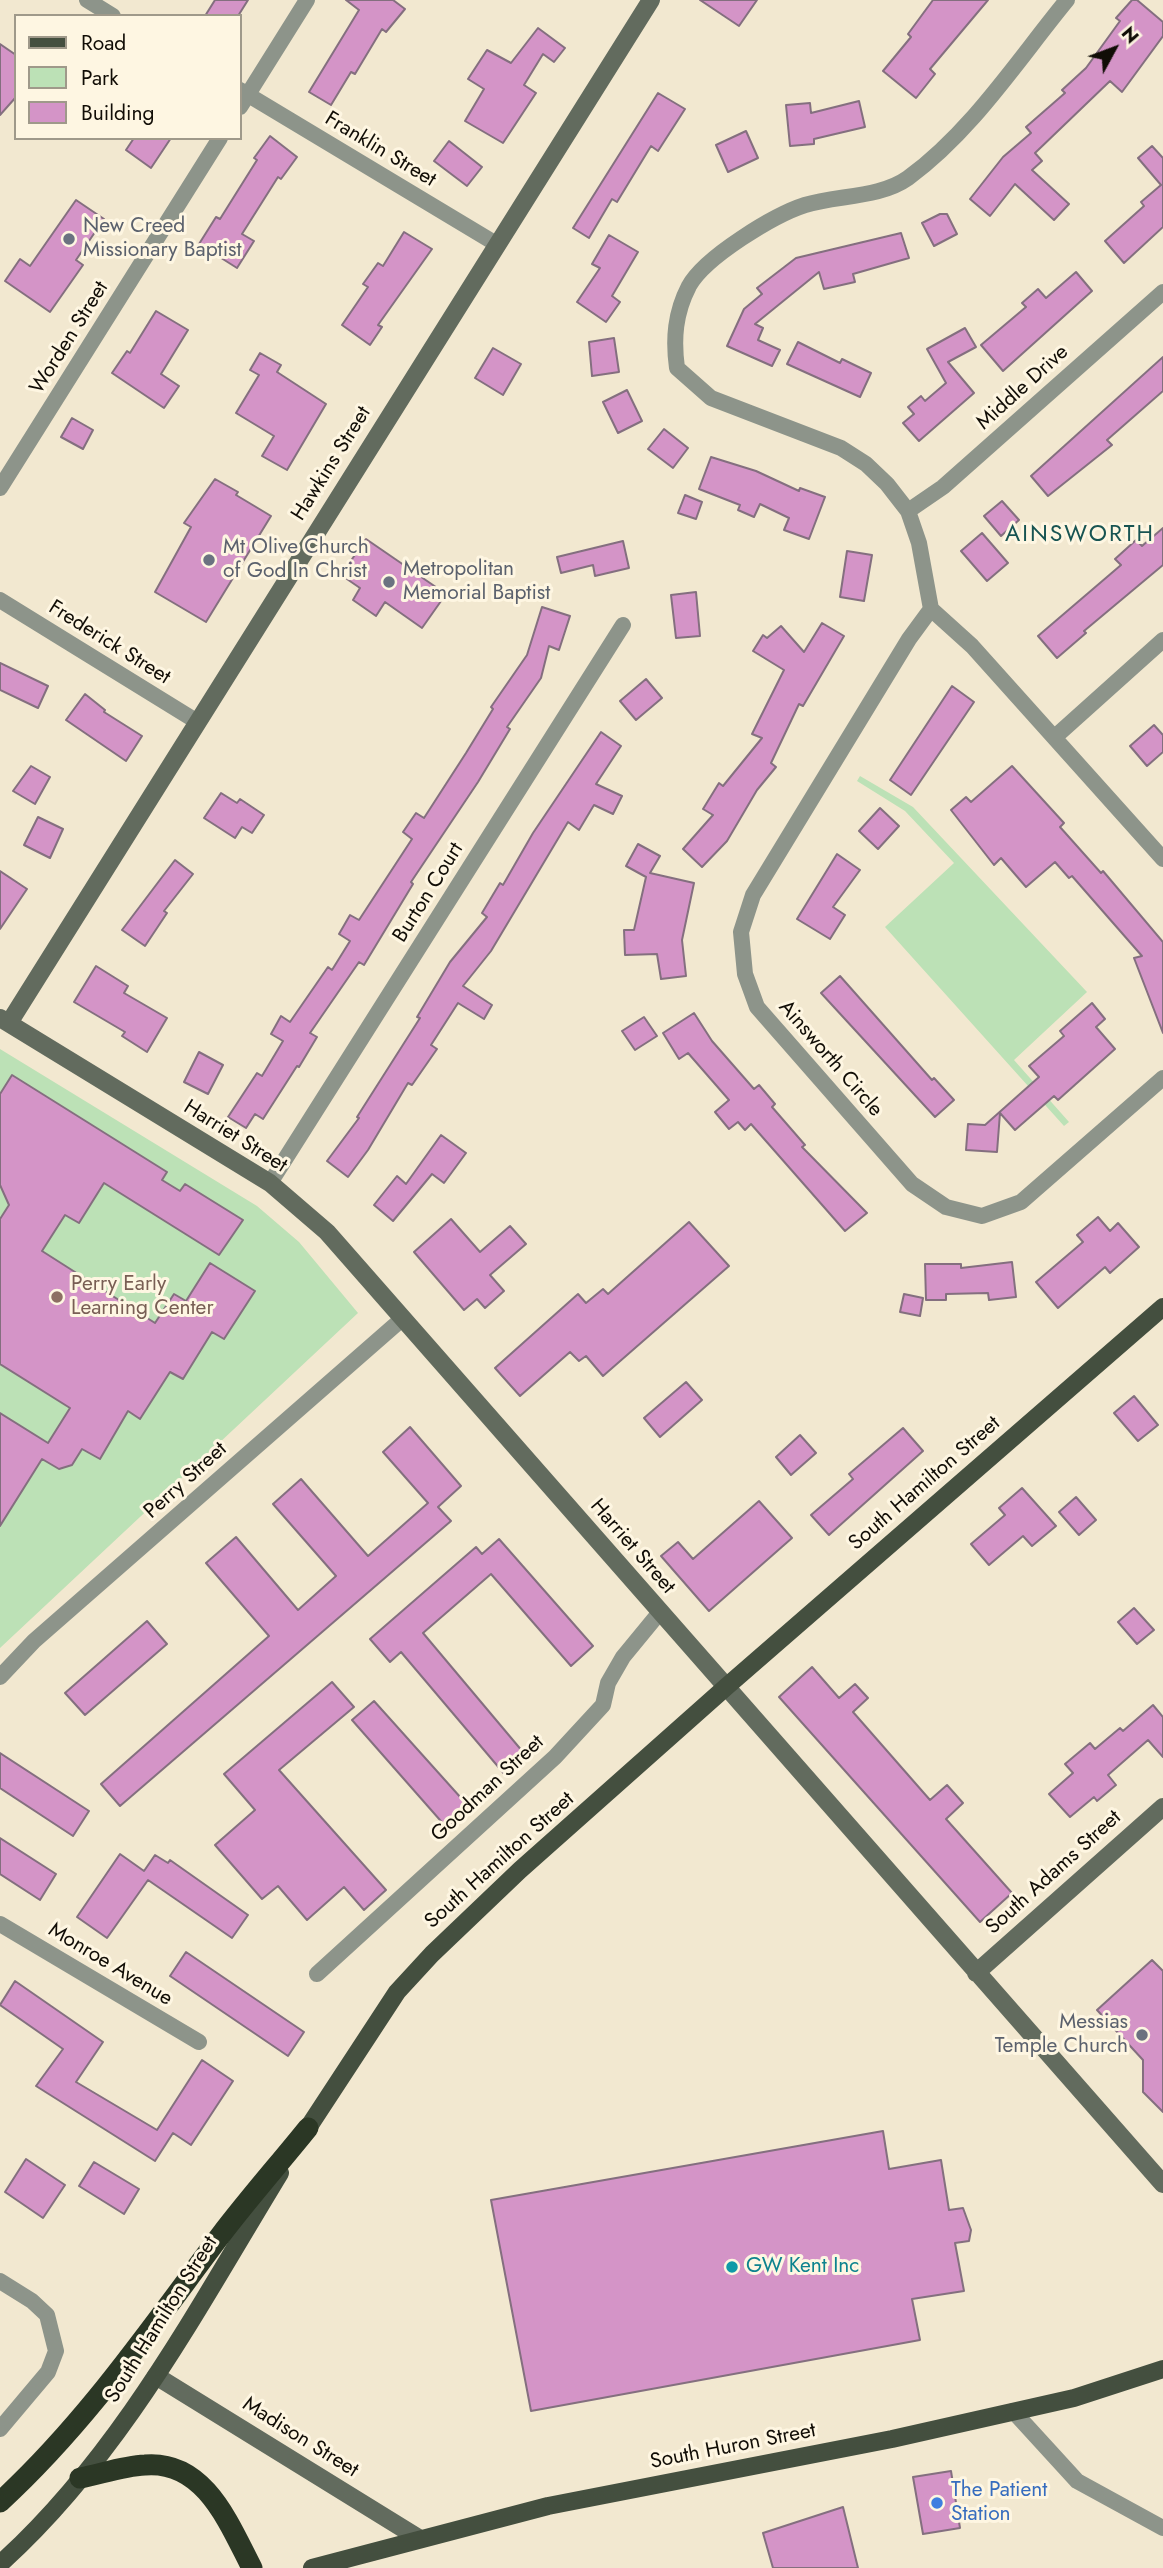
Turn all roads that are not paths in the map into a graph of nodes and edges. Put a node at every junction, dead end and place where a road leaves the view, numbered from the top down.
1 (87, 0) edge
2 (307, 0) edge
3 (650, 0) edge
4 (1066, 0) edge
5 (110, 14) edge
6 (242, 97) edge
7 (219, 140) edge
8 (498, 246) junction
9 (1163, 292) edge
10 (0, 488) edge
11 (908, 511) junction
12 (0, 600) edge
13 (931, 610) junction
14 (624, 625) dead end
15 (1163, 640) edge
16 (196, 721) junction
17 (1056, 736) junction
18 (1163, 859) edge
19 (4, 1021) edge
20 (1163, 1078) edge
21 (270, 1183) junction
22 (1163, 1307) edge
23 (402, 1319) junction
24 (660, 1612) junction
25 (0, 1677) edge
26 (726, 1687) junction
27 (1163, 1807) edge
28 (0, 1924) edge
29 (976, 1973) junction
30 (317, 1974) dead end
31 (199, 2042) dead end
32 (308, 2128) junction
33 (1163, 2184) edge
34 (0, 2281) edge
35 (1163, 2369) edge
36 (156, 2376) junction
37 (1013, 2412) junction
38 (0, 2429) edge
39 (80, 2478) junction
40 (0, 2502) edge
41 (1163, 2528) edge
42 (420, 2539) junction
43 (0, 2564) edge
44 (252, 2568) edge
45 (312, 2568) edge

1 - 5 street
2 - 6 street
3 - 8 street, Hawkins Street
4 - 11 street
6 - 8 street, Franklin Street
7 - 10 street, Worden Street
8 - 16 street, Hawkins Street
9 - 11 street, Middle Drive
11 - 13 street
12 - 16 street, Frederick Street
13 - 17 street
13 - 20 street, Ainsworth Circle
14 - 21 street, Burton Court
15 - 17 street
16 - 19 street, Hawkins Street
17 - 18 street
19 - 21 street, Harriet Street
21 - 23 street, Harriet Street
22 - 26 main road, South Hamilton Street
23 - 24 street, Harriet Street
23 - 25 street, Perry Street
24 - 26 street, Harriet Street
24 - 30 street, Goodman Street
26 - 29 street, Harriet Street
26 - 32 main road, South Hamilton Street
27 - 29 street, South Adams Street
28 - 31 street, Monroe Avenue
29 - 33 street, Harriet Street
32 - 36 main road, South Hamilton Street
32 - 40 highway
34 - 38 street
35 - 37 main road, South Huron Street
36 - 39 main road, South Hamilton Street
36 - 42 street, Madison Street
37 - 41 street
37 - 42 main road, South Huron Street
39 - 43 main road, South Hamilton Street
39 - 44 highway
42 - 45 main road, South Huron Street

